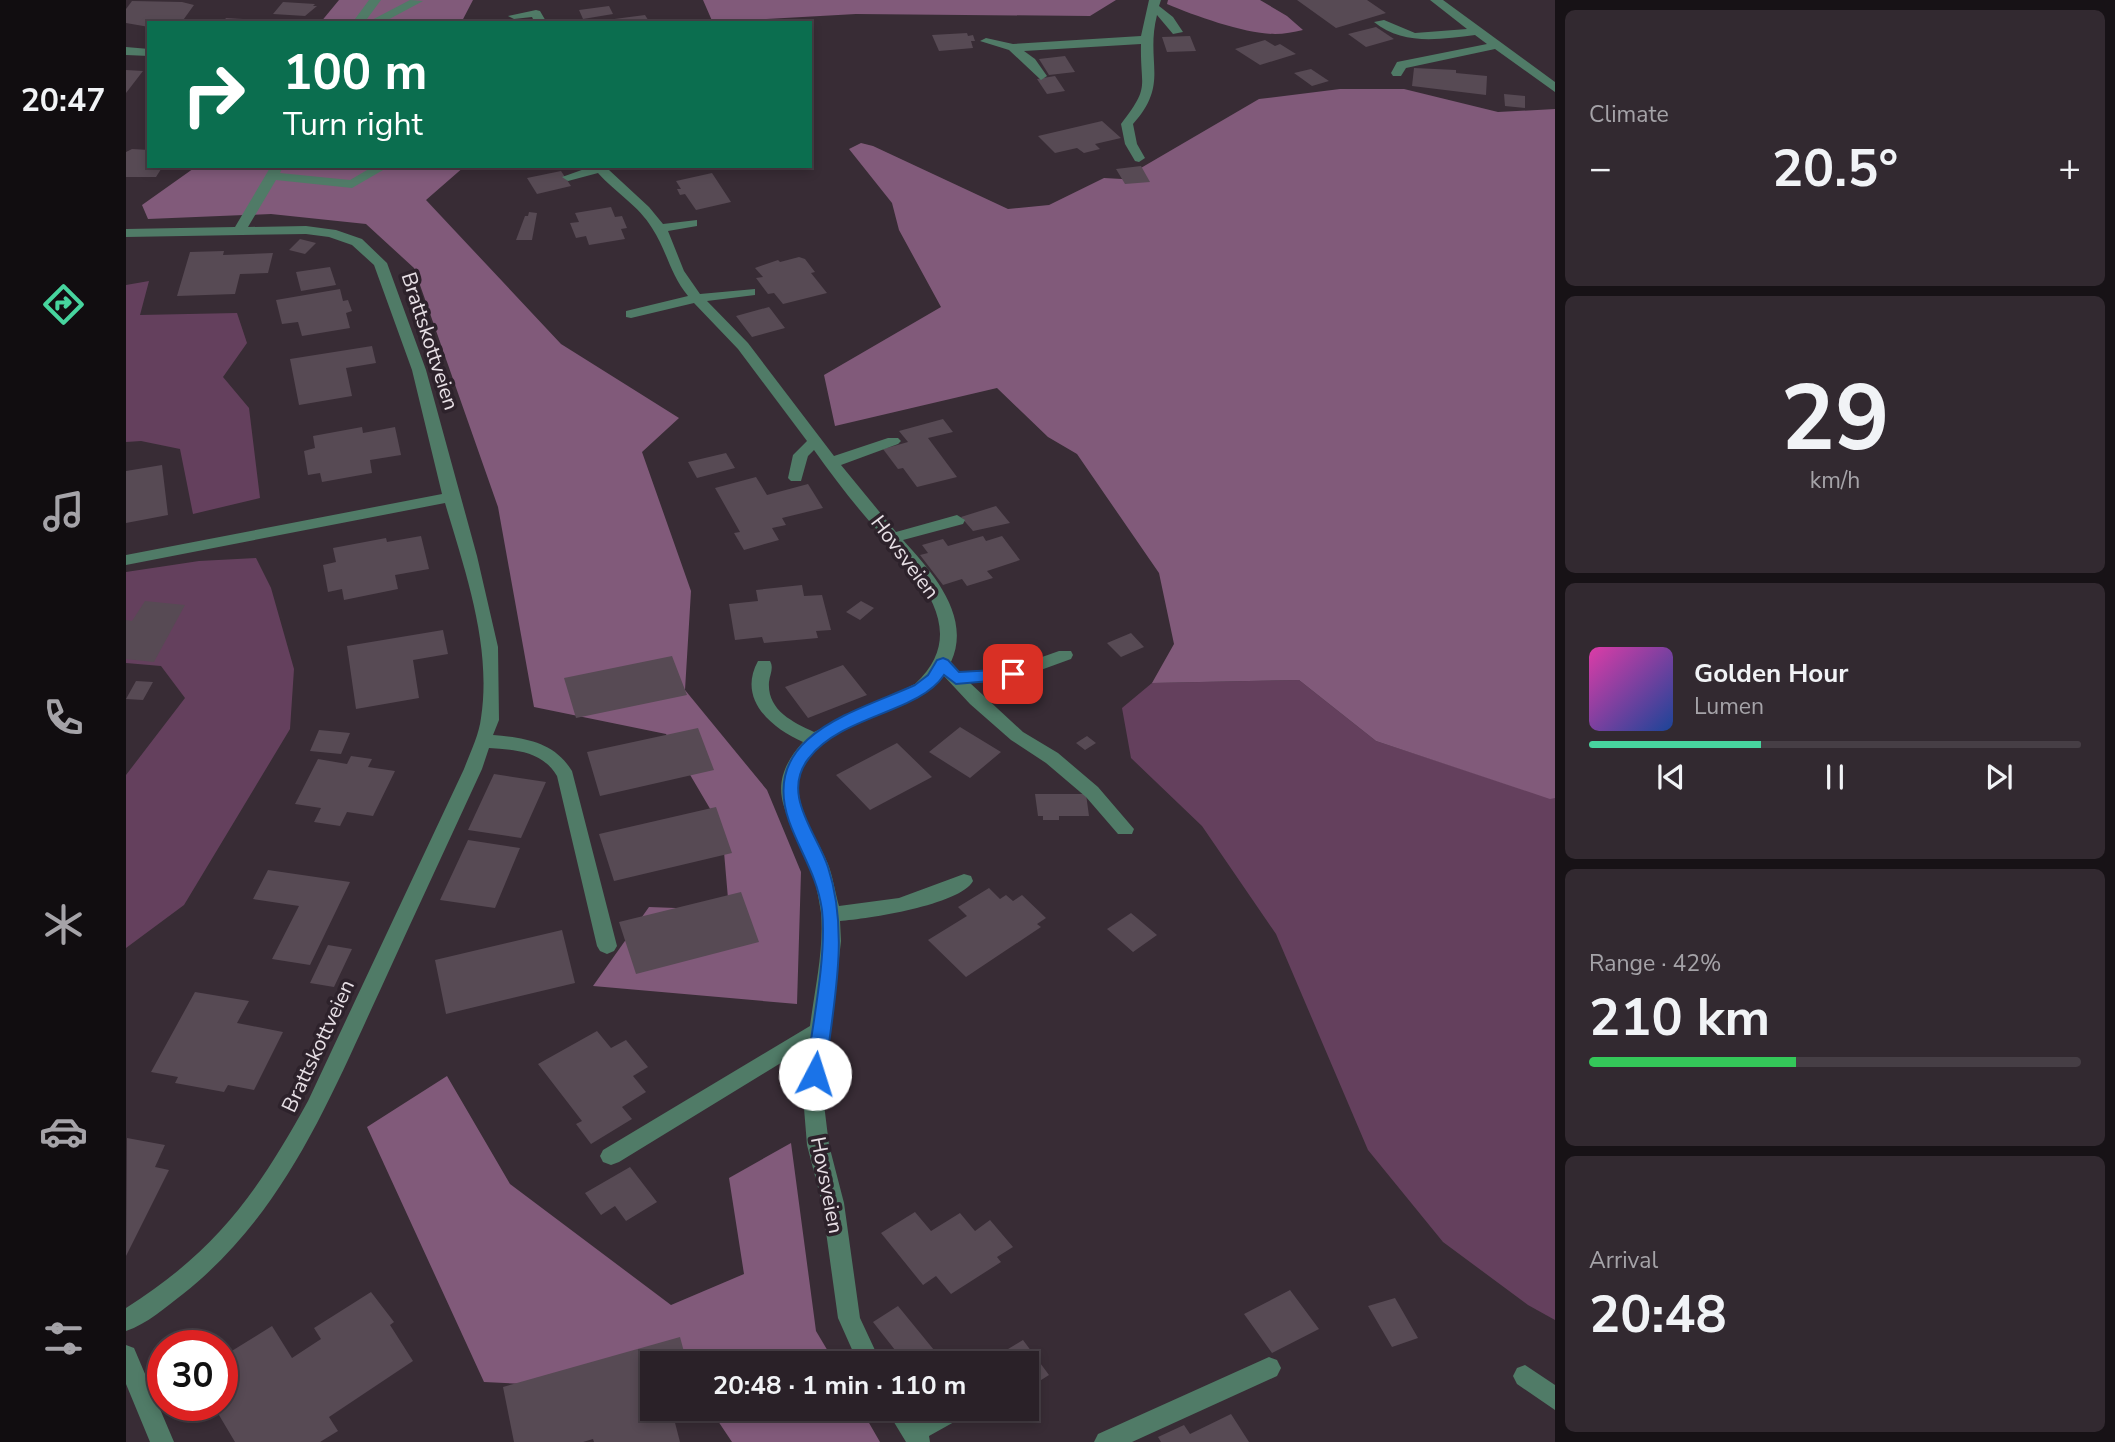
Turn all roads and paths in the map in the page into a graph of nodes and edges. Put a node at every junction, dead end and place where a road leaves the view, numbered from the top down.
1 (375, 0) edge
2 (1436, 0) edge
3 (417, 1) edge
4 (1155, 4) edge
5 (514, 15) edge
6 (359, 21) edge
7 (376, 21) edge
8 (540, 21) edge
9 (1380, 22) dead end
10 (1478, 31) junction
11 (1177, 32) dead end
12 (1147, 39) junction
13 (986, 41) dead end
14 (1497, 45) junction
15 (1013, 48) junction
16 (126, 51) edge
17 (147, 53) edge
18 (1397, 73) dead end
19 (1041, 76) dead end
20 (1555, 88) edge
21 (1139, 158) dead end
22 (380, 168) edge
23 (600, 168) edge
24 (604, 168) edge
25 (275, 171) edge
26 (568, 177) dead end
27 (692, 223) dead end
28 (660, 229) junction
29 (240, 230) junction
30 (126, 233) edge
31 (750, 292) dead end
32 (698, 298) junction
33 (631, 314) dead end
34 (893, 441) dead end
35 (814, 442) junction
36 (833, 462) junction
37 (796, 478) dead end
38 (451, 497) junction
39 (957, 520) dead end
40 (892, 538) junction
41 (126, 560) edge
42 (1065, 655) dead end
43 (943, 664) junction
44 (764, 665) dead end
45 (956, 678) junction
46 (815, 740) junction
47 (484, 741) junction
48 (1125, 829) dead end
49 (964, 881) dead end
50 (830, 914) junction
51 (607, 946) dead end
52 (819, 1030) junction
53 (611, 1156) dead end
54 (126, 1321) edge
55 (864, 1351) edge
56 (126, 1356) edge
57 (1269, 1368) dead end
58 (1525, 1376) dead end
59 (1555, 1399) edge
60 (906, 1421) edge
61 (939, 1421) edge
62 (917, 1437) edge
63 (162, 1442) edge
64 (1106, 1442) edge

1 - 6 street
2 - 10 street
3 - 7 street
4 - 11 street
4 - 12 street
5 - 8 street
9 - 10 street
10 - 14 street
12 - 15 street
12 - 21 street
13 - 15 street
14 - 18 street
14 - 20 street
15 - 19 street
16 - 17 street
22 - 25 street
23 - 26 street
24 - 28 street, Hovsveien
25 - 29 street
27 - 28 street
28 - 32 street, Hovsveien
29 - 30 street, Brattskottveien
29 - 38 street, Brattskottveien
31 - 32 street
32 - 33 street
32 - 35 street, Hovsveien
34 - 36 street
35 - 36 street, Hovsveien
35 - 37 street
36 - 40 street, Hovsveien
38 - 41 street
38 - 47 street, Brattskottveien
39 - 40 street
40 - 43 street, Hovsveien
42 - 45 street
43 - 45 street
43 - 46 street, Hovsveien
44 - 46 street
45 - 48 street
46 - 50 street, Hovsveien
47 - 51 street
47 - 54 street, Brattskottveien
49 - 50 street
50 - 52 street, Hovsveien
52 - 53 street
52 - 55 street, Hovsveien
56 - 63 street
57 - 64 street
58 - 59 street
60 - 62 street
61 - 62 street

